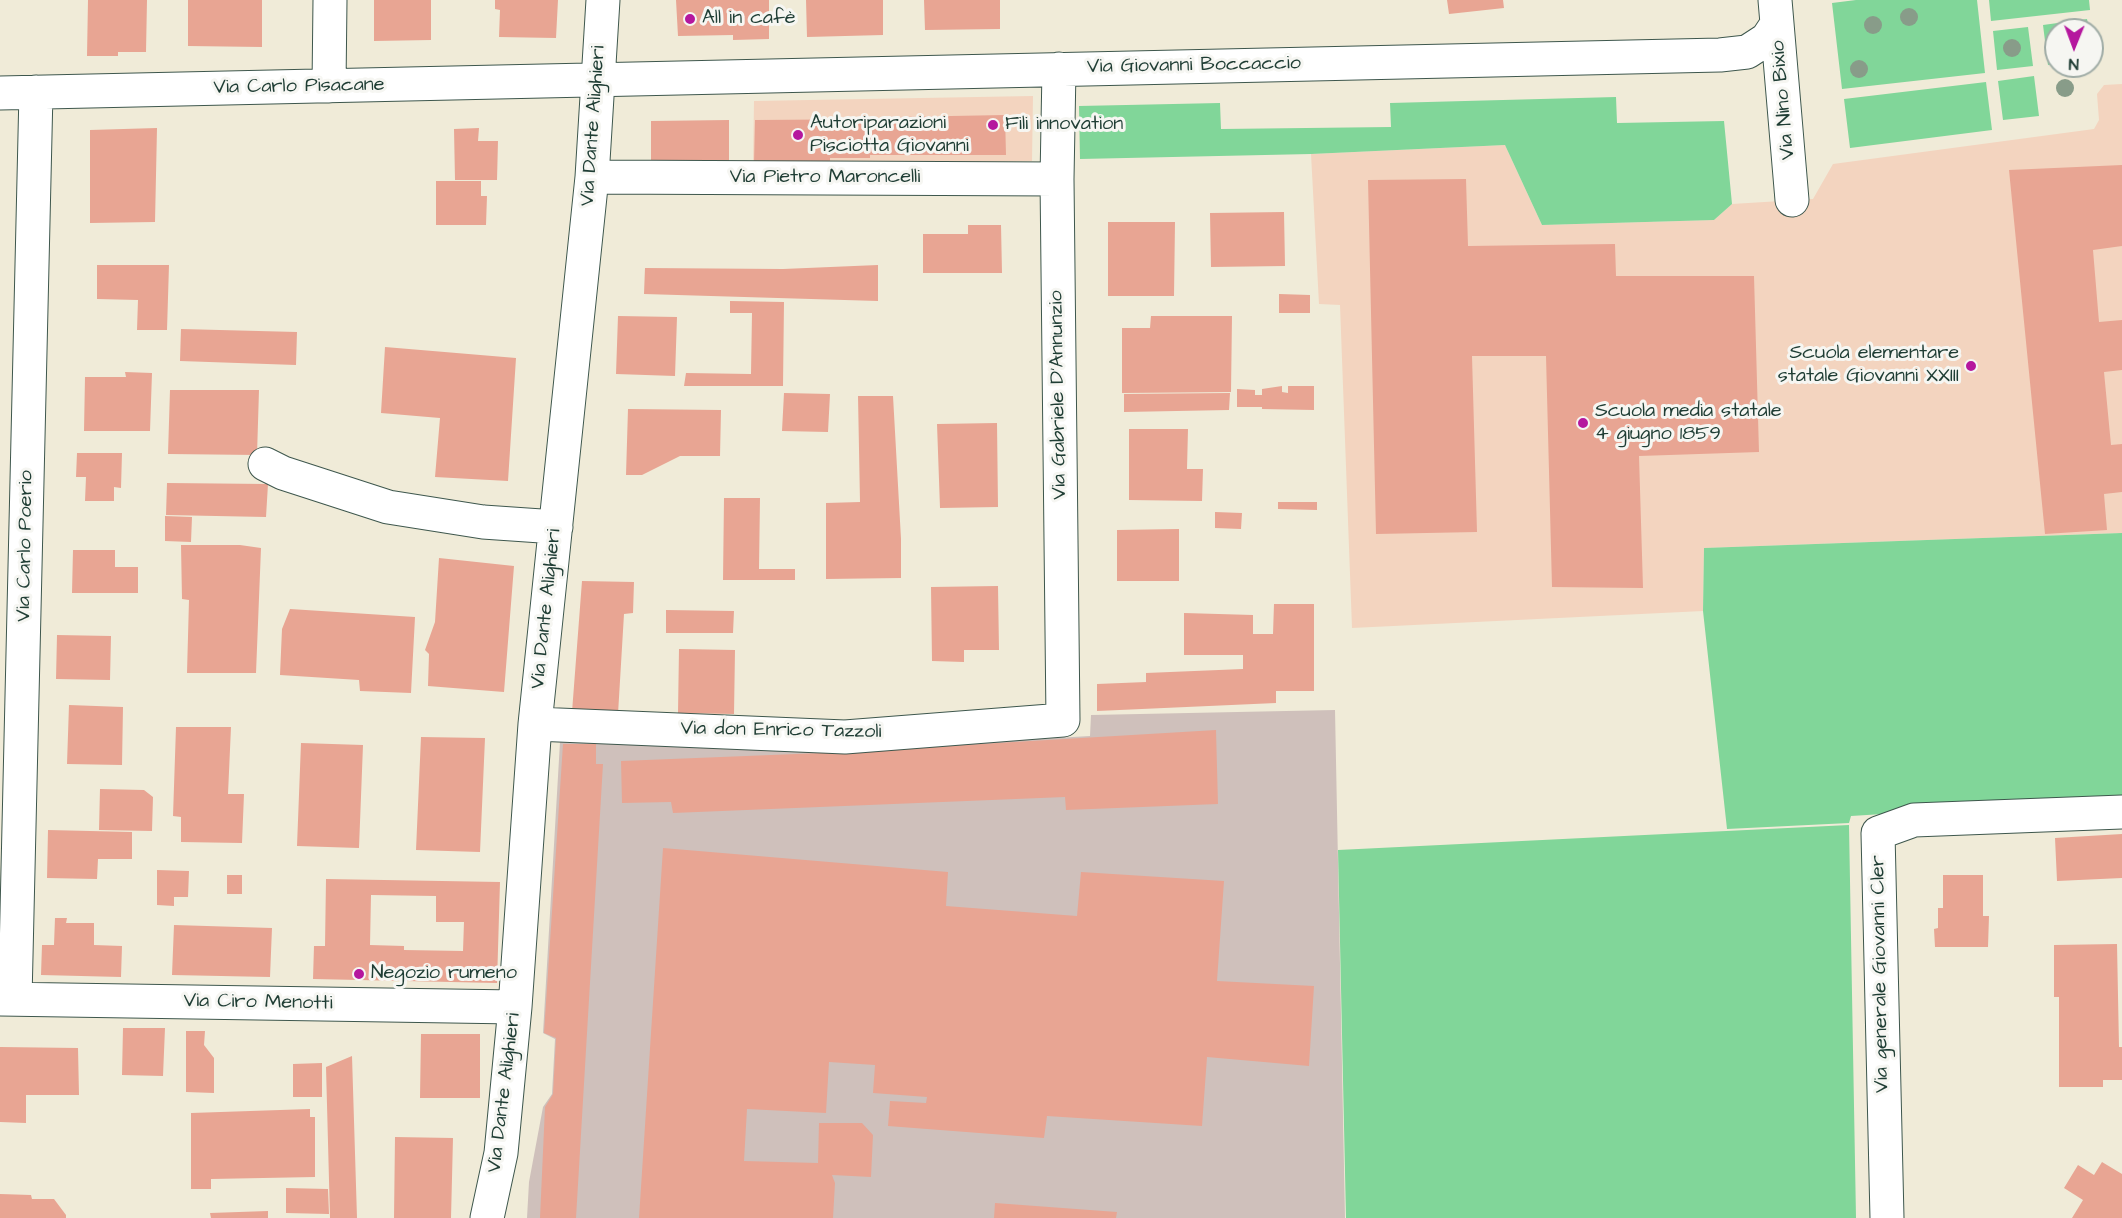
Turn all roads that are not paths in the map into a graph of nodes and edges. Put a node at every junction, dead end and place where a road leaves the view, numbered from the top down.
1 (330, 0) edge
2 (603, 0) edge
3 (1776, 12) edge
4 (1059, 69) junction
5 (598, 81) junction
6 (329, 86) junction
7 (36, 92) junction
8 (0, 93) edge
9 (592, 177) junction
10 (1057, 179) junction
11 (1792, 200) dead end
12 (265, 464) dead end
13 (556, 527) junction
14 (1063, 720) joint
15 (535, 724) junction
16 (2122, 812) edge
17 (8, 999) edge
18 (515, 1007) junction
19 (487, 1218) edge
20 (1887, 1218) edge

1 - 6 street
2 - 5 street, Via Dante Alighieri
3 - 4 street, Via Giovanni Boccaccio
3 - 11 street, Via Nino Bixio
4 - 5 street, Via Giovanni Boccaccio
4 - 10 street, Via Gabriele D'Annunzio
5 - 6 street, Via Carlo Pisacane
5 - 9 street, Via Dante Alighieri
6 - 7 street, Via Carlo Pisacane
7 - 8 street, Via Carlo Pisacane
7 - 17 street, Via Carlo Poerio
9 - 10 street, Via Pietro Maroncelli
9 - 13 street, Via Dante Alighieri
10 - 14 street, Via Gabriele D'Annunzio
12 - 13 street
13 - 15 street, Via Dante Alighieri
14 - 15 street, Via don Enrico Tazzoli
15 - 18 street, Via Dante Alighieri
16 - 20 street, Via generale Giovanni Cler
17 - 18 street, Via Ciro Menotti
18 - 19 street, Via Dante Alighieri

